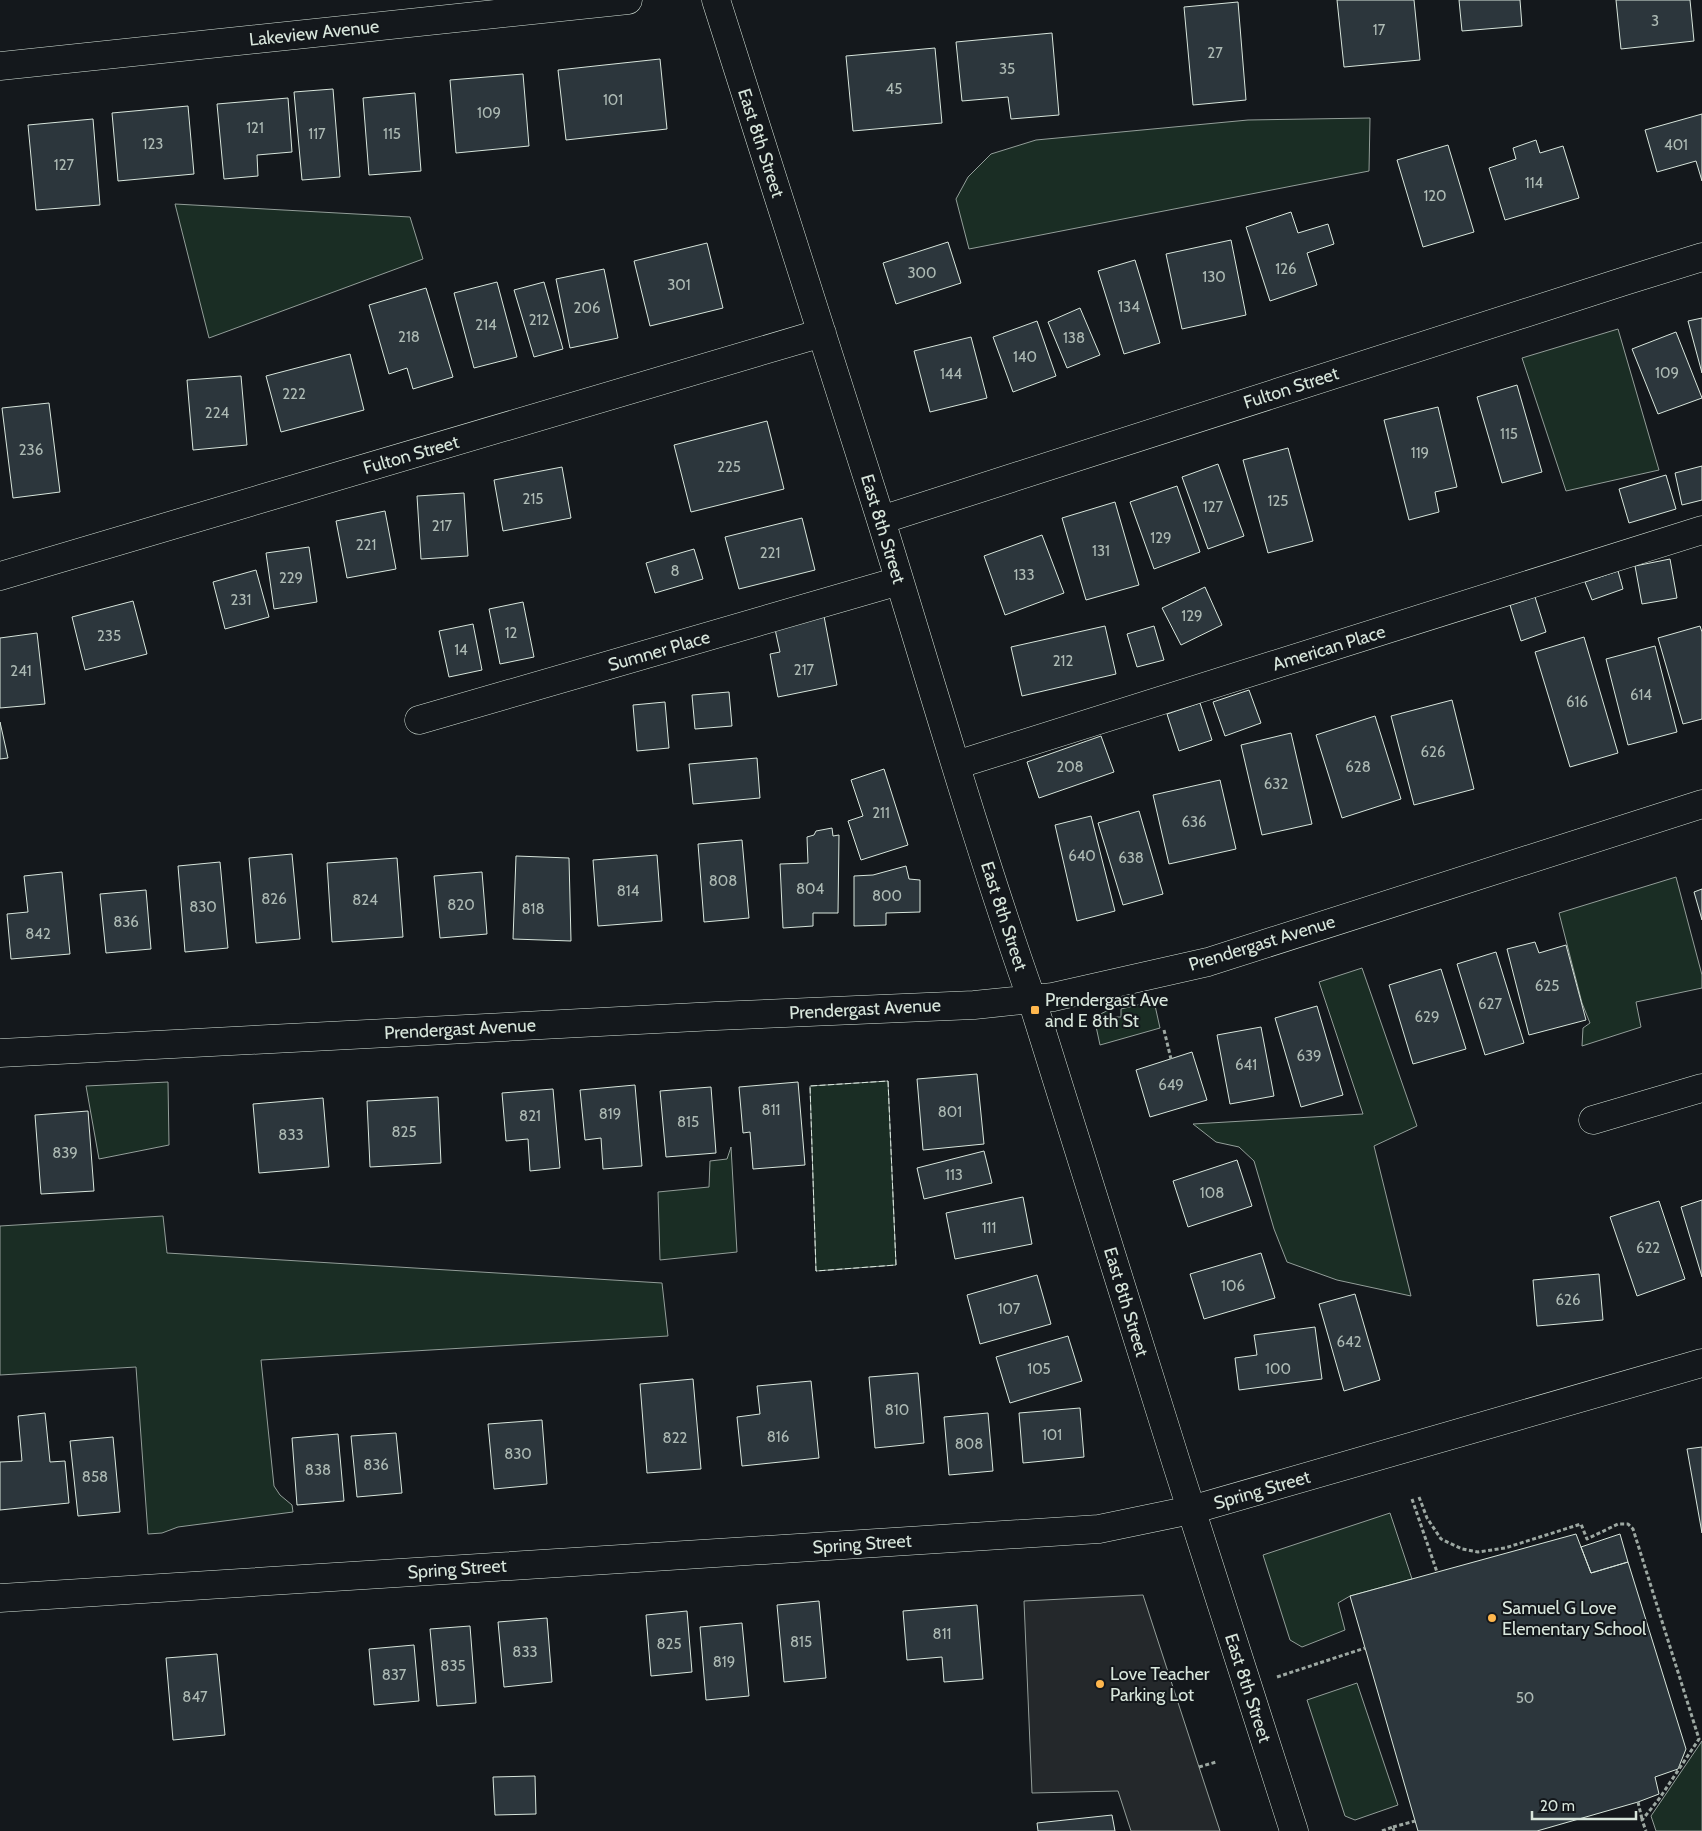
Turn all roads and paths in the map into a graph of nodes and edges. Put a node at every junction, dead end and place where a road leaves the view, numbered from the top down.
1 (628, 0) edge
2 (716, 0) edge
3 (528, 5) edge
4 (0, 66) edge
5 (1702, 258) edge
6 (822, 333) junction
7 (881, 520) junction
8 (1702, 530) edge
9 (0, 576) edge
10 (899, 581) junction
11 (419, 720) dead end
12 (956, 765) junction
13 (1702, 804) edge
14 (1032, 1000) junction
15 (1164, 1030) dead end
16 (0, 1053) edge
17 (1171, 1059) dead end
18 (1702, 1088) edge
19 (1593, 1120) dead end
20 (1702, 1363) edge
21 (1419, 1497) dead end
22 (1412, 1500) dead end
23 (1191, 1510) junction
24 (1437, 1572) dead end
25 (0, 1598) edge
26 (1365, 1648) dead end
27 (1248, 1686) junction
28 (1216, 1762) dead end
29 (1199, 1766) dead end
30 (1638, 1802) dead end
31 (1642, 1820) junction
32 (1415, 1821) dead end
33 (1394, 1829) edge
34 (1294, 1831) edge
35 (1382, 1831) edge
36 (1646, 1831) edge

1 - 3 street, Lakeview Avenue
2 - 6 street, East 8th Street
3 - 4 street, Lakeview Avenue
5 - 7 street, Fulton Street
6 - 7 street, East 8th Street
6 - 9 street, Fulton Street
7 - 10 street, East 8th Street
8 - 12 street, American Place
10 - 11 street, Sumner Place
10 - 12 street, East 8th Street
12 - 14 street, East 8th Street
13 - 14 street, Prendergast Avenue
14 - 16 street, Prendergast Avenue
14 - 23 street, East 8th Street
15 - 17 path
18 - 19 street
20 - 23 street, Spring Street
21 - 31 path
22 - 24 path
23 - 25 street, Spring Street
23 - 27 street, East 8th Street
26 - 27 path
27 - 34 street, East 8th Street
28 - 29 path
30 - 31 path
31 - 36 path
32 - 33 path
33 - 35 path

